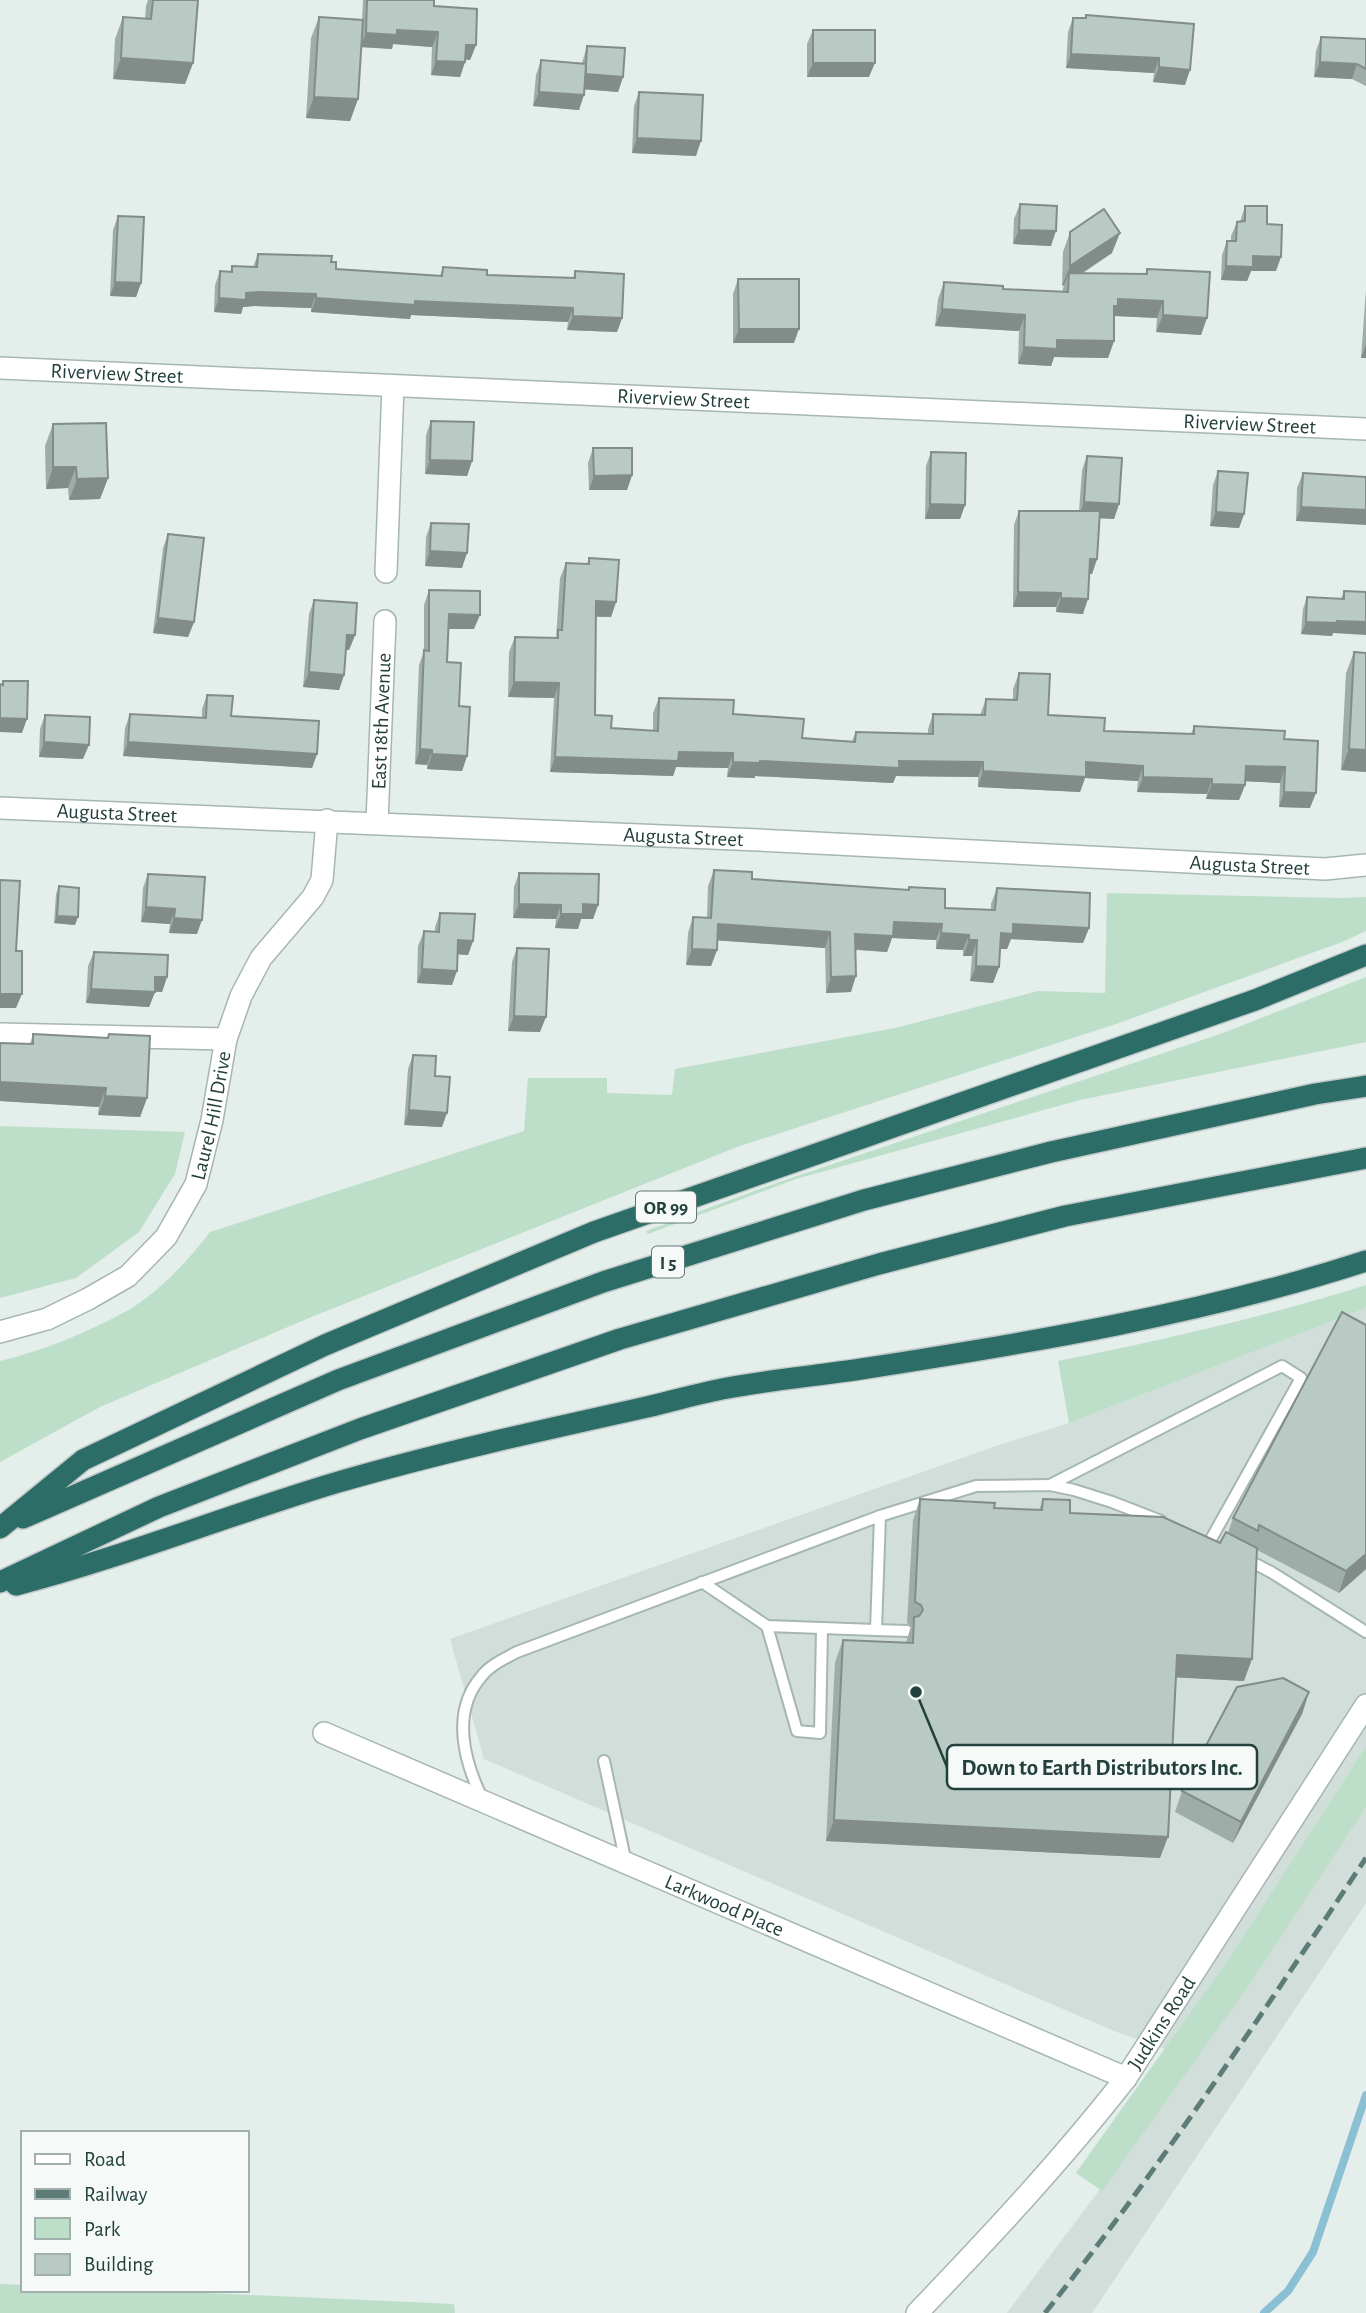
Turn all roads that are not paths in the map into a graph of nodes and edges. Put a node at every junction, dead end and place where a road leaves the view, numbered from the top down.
1 (0, 368) edge
2 (393, 386) junction
3 (1366, 429) edge
4 (386, 572) dead end
5 (385, 621) dead end
6 (0, 808) edge
7 (327, 820) junction
8 (377, 823) junction
9 (1366, 865) edge
10 (1366, 955) edge
11 (0, 1034) edge
12 (226, 1039) junction
13 (1366, 1086) edge
14 (1366, 1158) edge
15 (1366, 1261) edge
16 (0, 1332) edge
17 (1050, 1485) junction
18 (880, 1516) junction
19 (1173, 1527) edge
20 (0, 1528) edge
21 (1198, 1536) edge
22 (1240, 1556) edge
23 (0, 1582) edge
24 (702, 1582) junction
25 (0, 1589) edge
26 (767, 1626) junction
27 (822, 1628) junction
28 (876, 1630) junction
29 (907, 1631) dead end
30 (1366, 1632) edge
31 (1366, 1704) edge
32 (324, 1732) dead end
33 (604, 1761) dead end
34 (483, 1801) junction
35 (626, 1863) junction
36 (1126, 2078) junction
37 (917, 2313) edge

1 - 2 street, Riverview Street
2 - 3 street, Riverview Street
2 - 4 street
5 - 8 street, East 18th Avenue
6 - 7 street, Augusta Street
7 - 8 street, Augusta Street
7 - 12 street, Laurel Hill Drive
8 - 9 street, Augusta Street
10 - 20 highway, OR 99
11 - 12 street
12 - 16 street, Laurel Hill Drive
13 - 20 highway, I 5
14 - 23 highway
15 - 25 highway
17 - 18 lane
17 - 19 lane
17 - 21 lane
18 - 24 lane
18 - 28 lane
22 - 30 lane
24 - 26 lane
24 - 34 lane
26 - 27 lane
26 - 27 lane
27 - 28 lane
28 - 29 lane
31 - 36 street, Judkins Road
32 - 34 street, Larkwood Place
33 - 35 lane
34 - 35 street, Larkwood Place
35 - 36 street, Larkwood Place
36 - 37 street, Judkins Road

